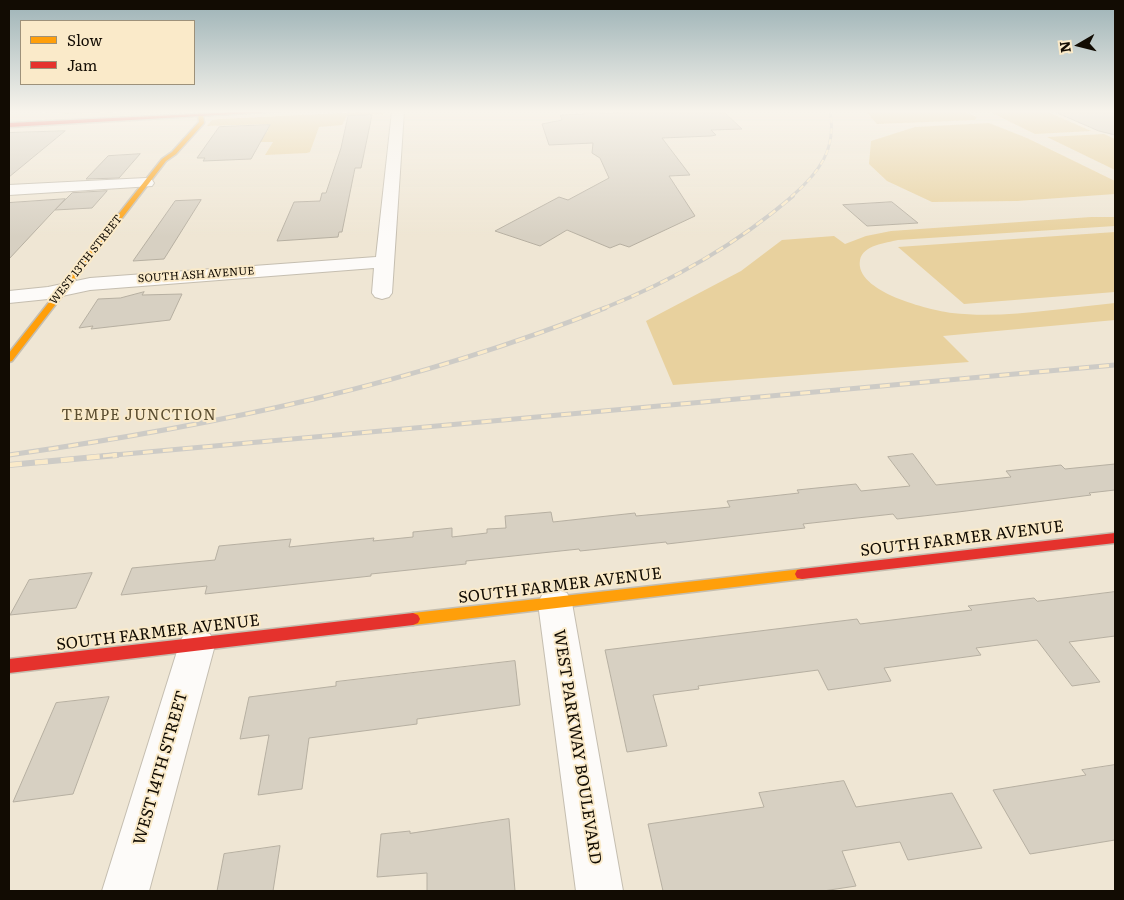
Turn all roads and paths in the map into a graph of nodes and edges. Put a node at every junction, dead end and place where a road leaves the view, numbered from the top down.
1 (168, 153) edge
2 (394, 153) edge
3 (146, 183) junction
4 (9, 190) edge
5 (384, 262) junction
6 (64, 290) junction
7 (382, 293) dead end
8 (9, 296) edge
9 (9, 359) edge
10 (1115, 538) edge
11 (554, 603) junction
12 (196, 646) junction
13 (9, 666) edge
14 (125, 891) edge
15 (600, 891) edge

1 - 3 street, WEST 13TH STREET
2 - 5 street
3 - 4 street
3 - 6 street, WEST 13TH STREET
5 - 6 street, SOUTH ASH AVENUE
5 - 7 street
6 - 8 street, SOUTH ASH AVENUE
6 - 9 street, WEST 13TH STREET
10 - 11 street, SOUTH FARMER AVENUE
11 - 12 street, SOUTH FARMER AVENUE
11 - 15 street, WEST PARKWAY BOULEVARD
12 - 13 street, SOUTH FARMER AVENUE
12 - 14 street, WEST 14TH STREET

